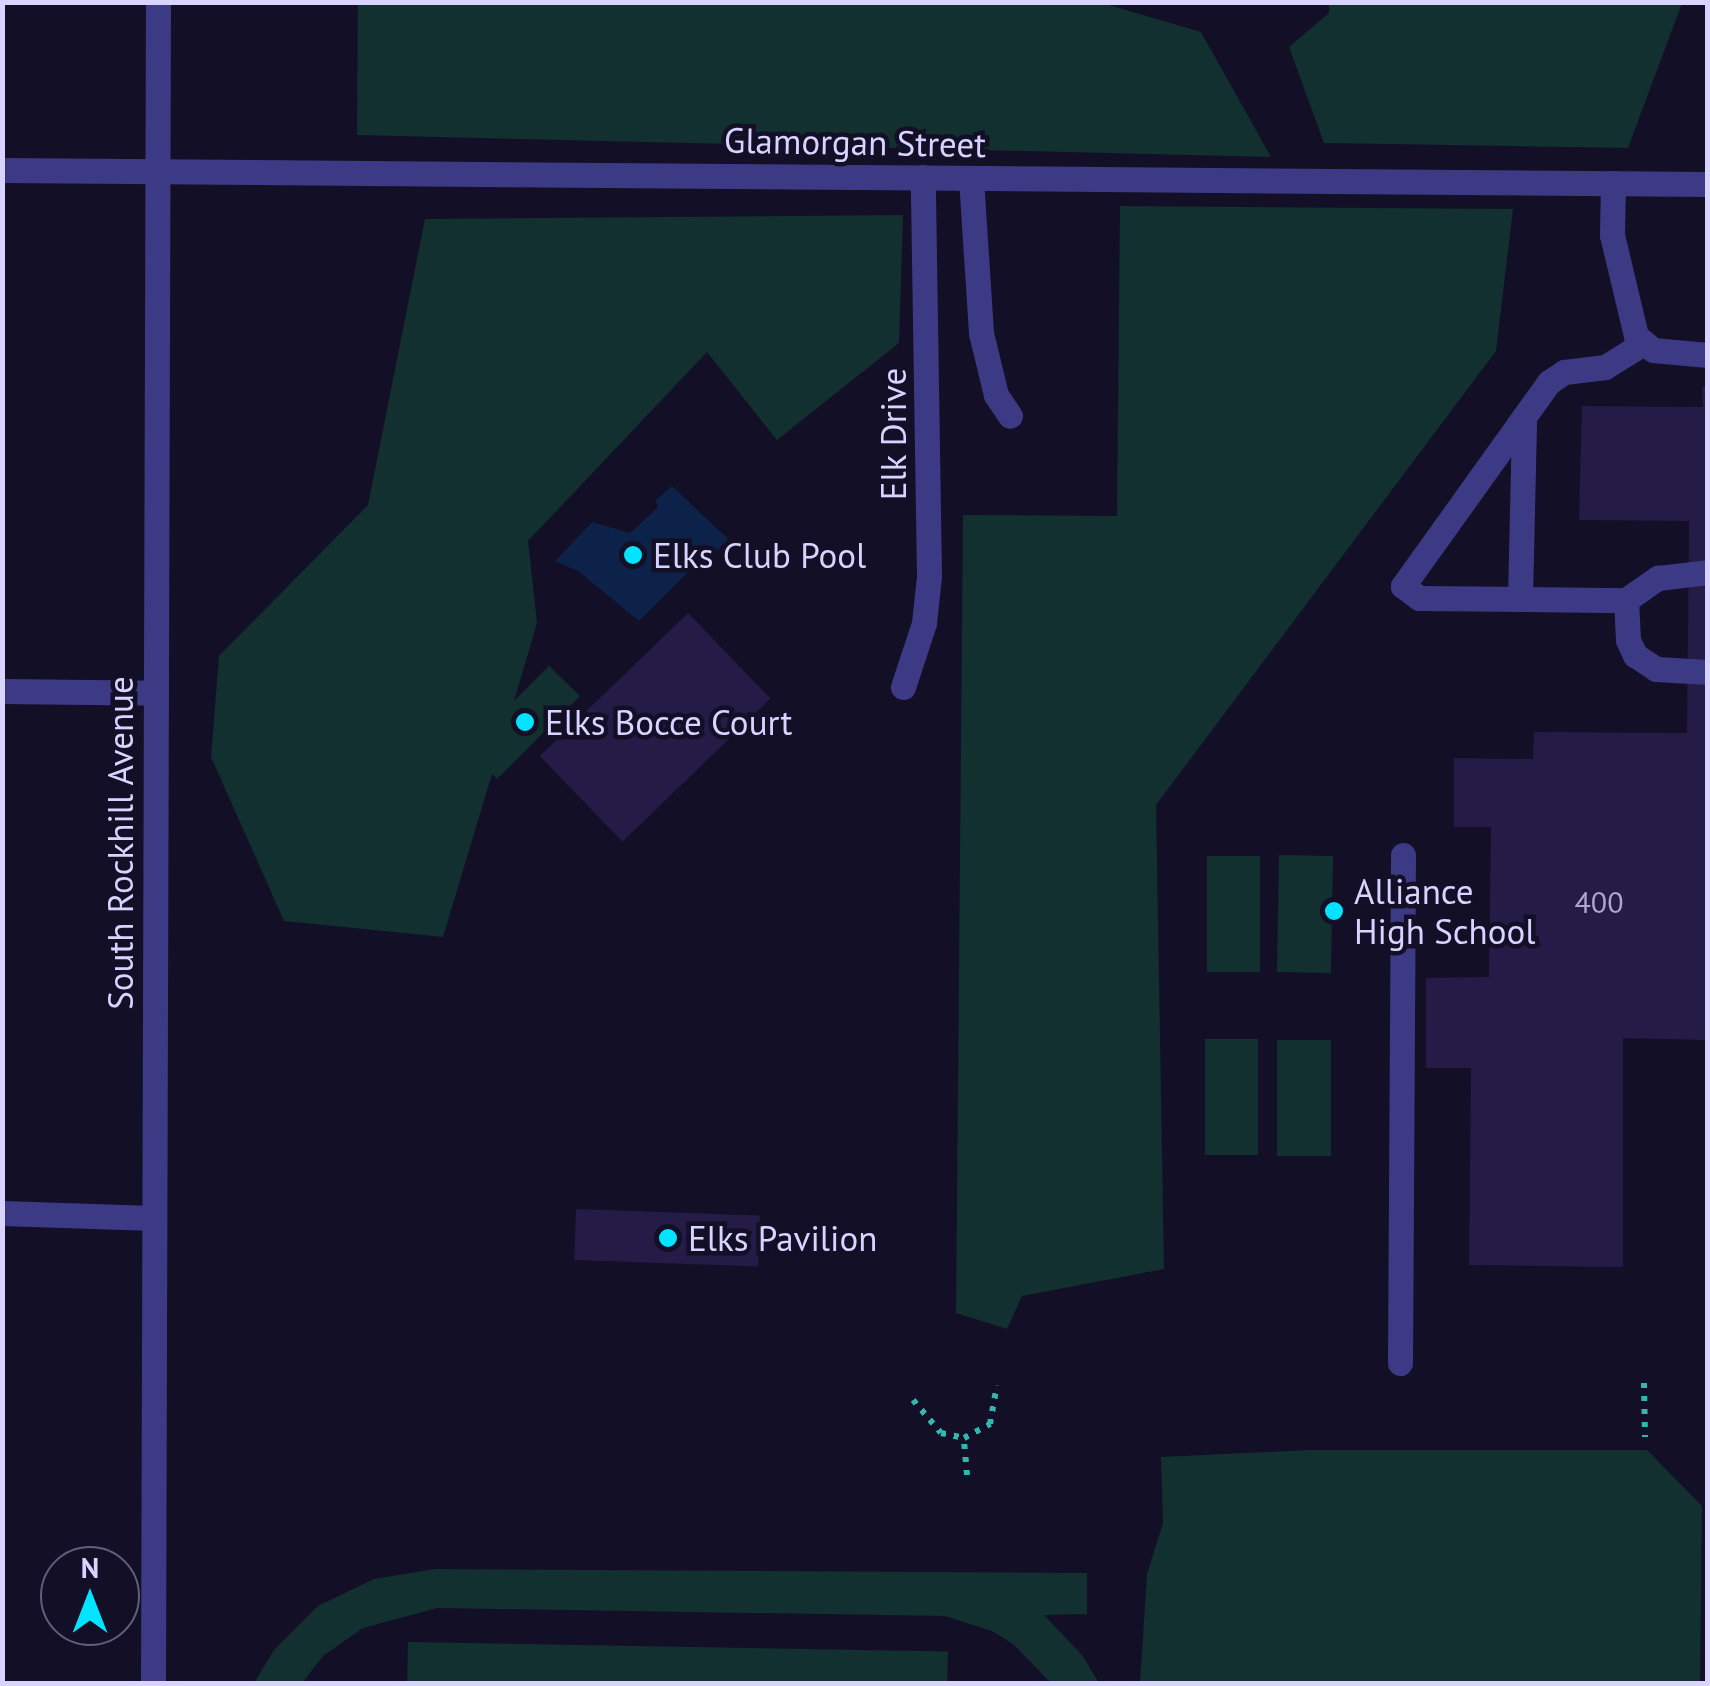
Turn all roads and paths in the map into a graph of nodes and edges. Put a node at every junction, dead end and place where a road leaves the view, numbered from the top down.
1 (158, 2) edge
2 (2, 170) edge
3 (159, 170) junction
4 (923, 177) junction
5 (971, 178) junction
6 (1613, 183) junction
7 (1708, 184) edge
8 (1642, 344) junction
9 (1708, 355) edge
10 (1010, 416) dead end
11 (1524, 417) junction
12 (1708, 572) edge
13 (1520, 599) junction
14 (1626, 600) junction
15 (1708, 672) edge
16 (903, 687) dead end
17 (2, 692) edge
18 (155, 693) junction
19 (1403, 855) dead end
20 (2, 1213) edge
21 (154, 1218) junction
22 (1400, 1363) dead end
23 (1644, 1383) dead end
24 (997, 1386) dead end
25 (913, 1400) dead end
26 (1645, 1436) dead end
27 (964, 1438) junction
28 (967, 1475) dead end
29 (153, 1684) edge

1 - 3 street, South Rockhill Avenue
2 - 3 street, Glamorgan Street
3 - 4 street, Glamorgan Street
3 - 18 street, South Rockhill Avenue
4 - 5 street, Glamorgan Street
4 - 16 street, Elk Drive
5 - 6 street, Glamorgan Street
5 - 10 street
6 - 7 street, Glamorgan Street
6 - 8 street
8 - 9 street
8 - 11 street
11 - 13 street
11 - 13 street
12 - 14 street
13 - 14 street
14 - 15 street
17 - 18 street
18 - 21 street, South Rockhill Avenue
19 - 22 street
20 - 21 street
21 - 29 street, South Rockhill Avenue
23 - 26 path
24 - 27 path
25 - 27 path
27 - 28 path

